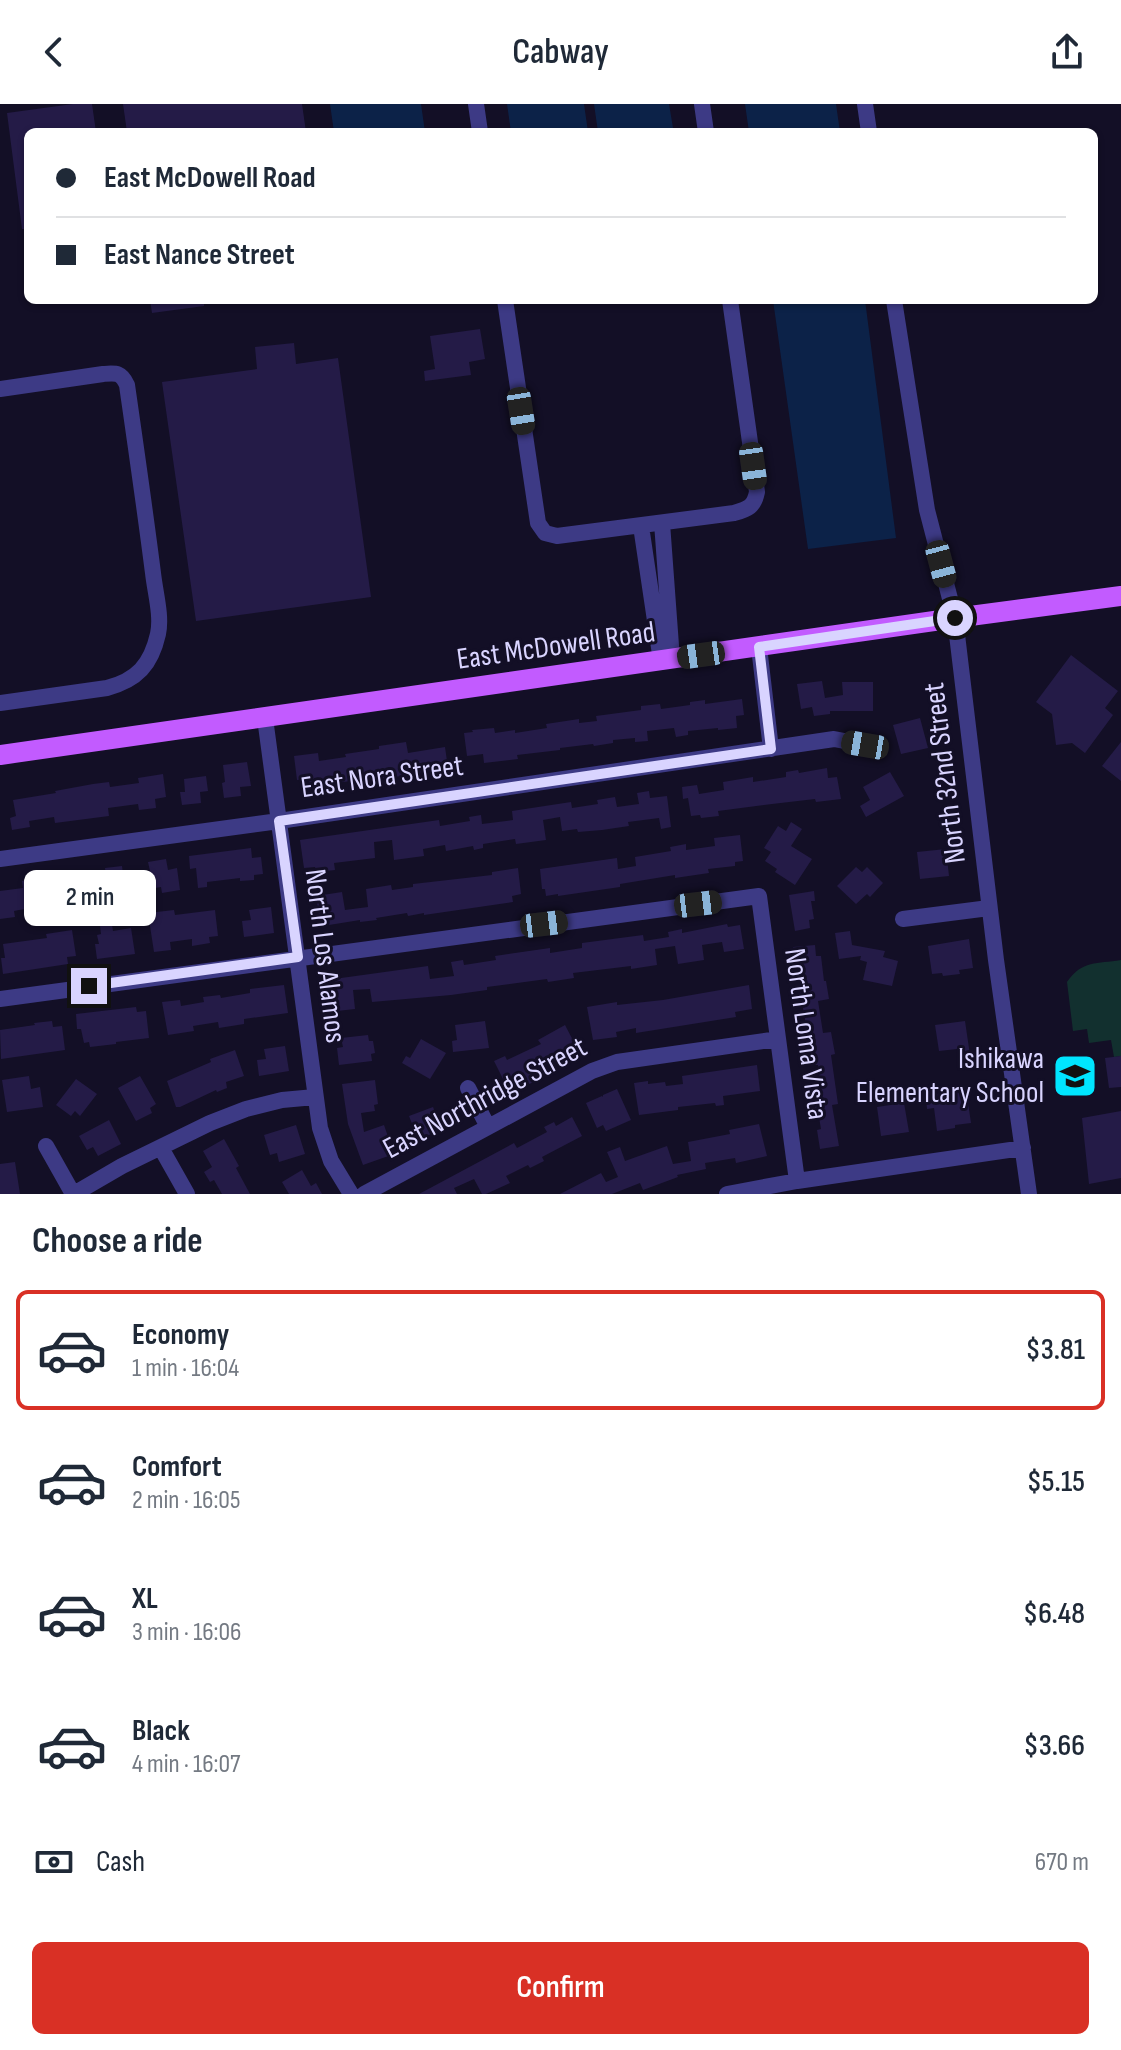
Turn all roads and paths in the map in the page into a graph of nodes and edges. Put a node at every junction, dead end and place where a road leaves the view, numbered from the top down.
1 (476, 104) edge
2 (702, 104) edge
3 (865, 104) edge
4 (479, 128) edge
5 (705, 128) edge
6 (868, 128) edge
7 (506, 304) edge
8 (731, 304) edge
9 (895, 304) edge
10 (0, 389) edge
11 (662, 523) junction
12 (641, 526) junction
13 (1121, 596) edge
14 (955, 618) junction
15 (759, 647) junction
16 (667, 660) junction
17 (0, 703) edge
18 (265, 718) junction
19 (865, 745) dead end
20 (771, 749) junction
21 (0, 755) edge
22 (279, 821) junction
23 (0, 859) edge
24 (989, 908) junction
25 (903, 919) dead end
26 (298, 957) junction
27 (0, 999) edge
28 (778, 1039) junction
29 (468, 1088) dead end
30 (315, 1097) junction
31 (488, 1127) junction
32 (46, 1146) dead end
33 (161, 1148) junction
34 (1023, 1148) junction
35 (797, 1181) junction
36 (74, 1194) edge
37 (187, 1194) edge
38 (351, 1194) edge
39 (364, 1194) edge
40 (727, 1194) edge
41 (1029, 1194) edge

1 - 4 street
2 - 5 street
3 - 6 street
7 - 12 street
8 - 11 street
9 - 14 street, North 32nd Street
10 - 17 street
11 - 12 street
11 - 16 street
12 - 16 street
13 - 14 main road, East McDowell Road
14 - 15 main road, East McDowell Road
14 - 24 street, North 32nd Street
15 - 16 main road, East McDowell Road
15 - 20 street
16 - 18 main road, East McDowell Road
18 - 21 main road, East McDowell Road
18 - 22 street, North Los Alamos
19 - 20 street, East Nora Street
20 - 22 street, East Nora Street
22 - 23 street, East Nora Street
22 - 26 street, North Los Alamos
24 - 25 street
24 - 34 street, North 32nd Street
26 - 27 street
26 - 28 street, North Loma Vista
26 - 30 street, North Los Alamos
28 - 31 street, East Northridge Street
28 - 35 street, North Loma Vista
29 - 31 street
30 - 33 street
30 - 38 street, North Los Alamos
31 - 39 street, East Northridge Street
32 - 36 street
33 - 36 street
33 - 37 street
34 - 35 street
34 - 41 street, North 32nd Street
35 - 40 street

